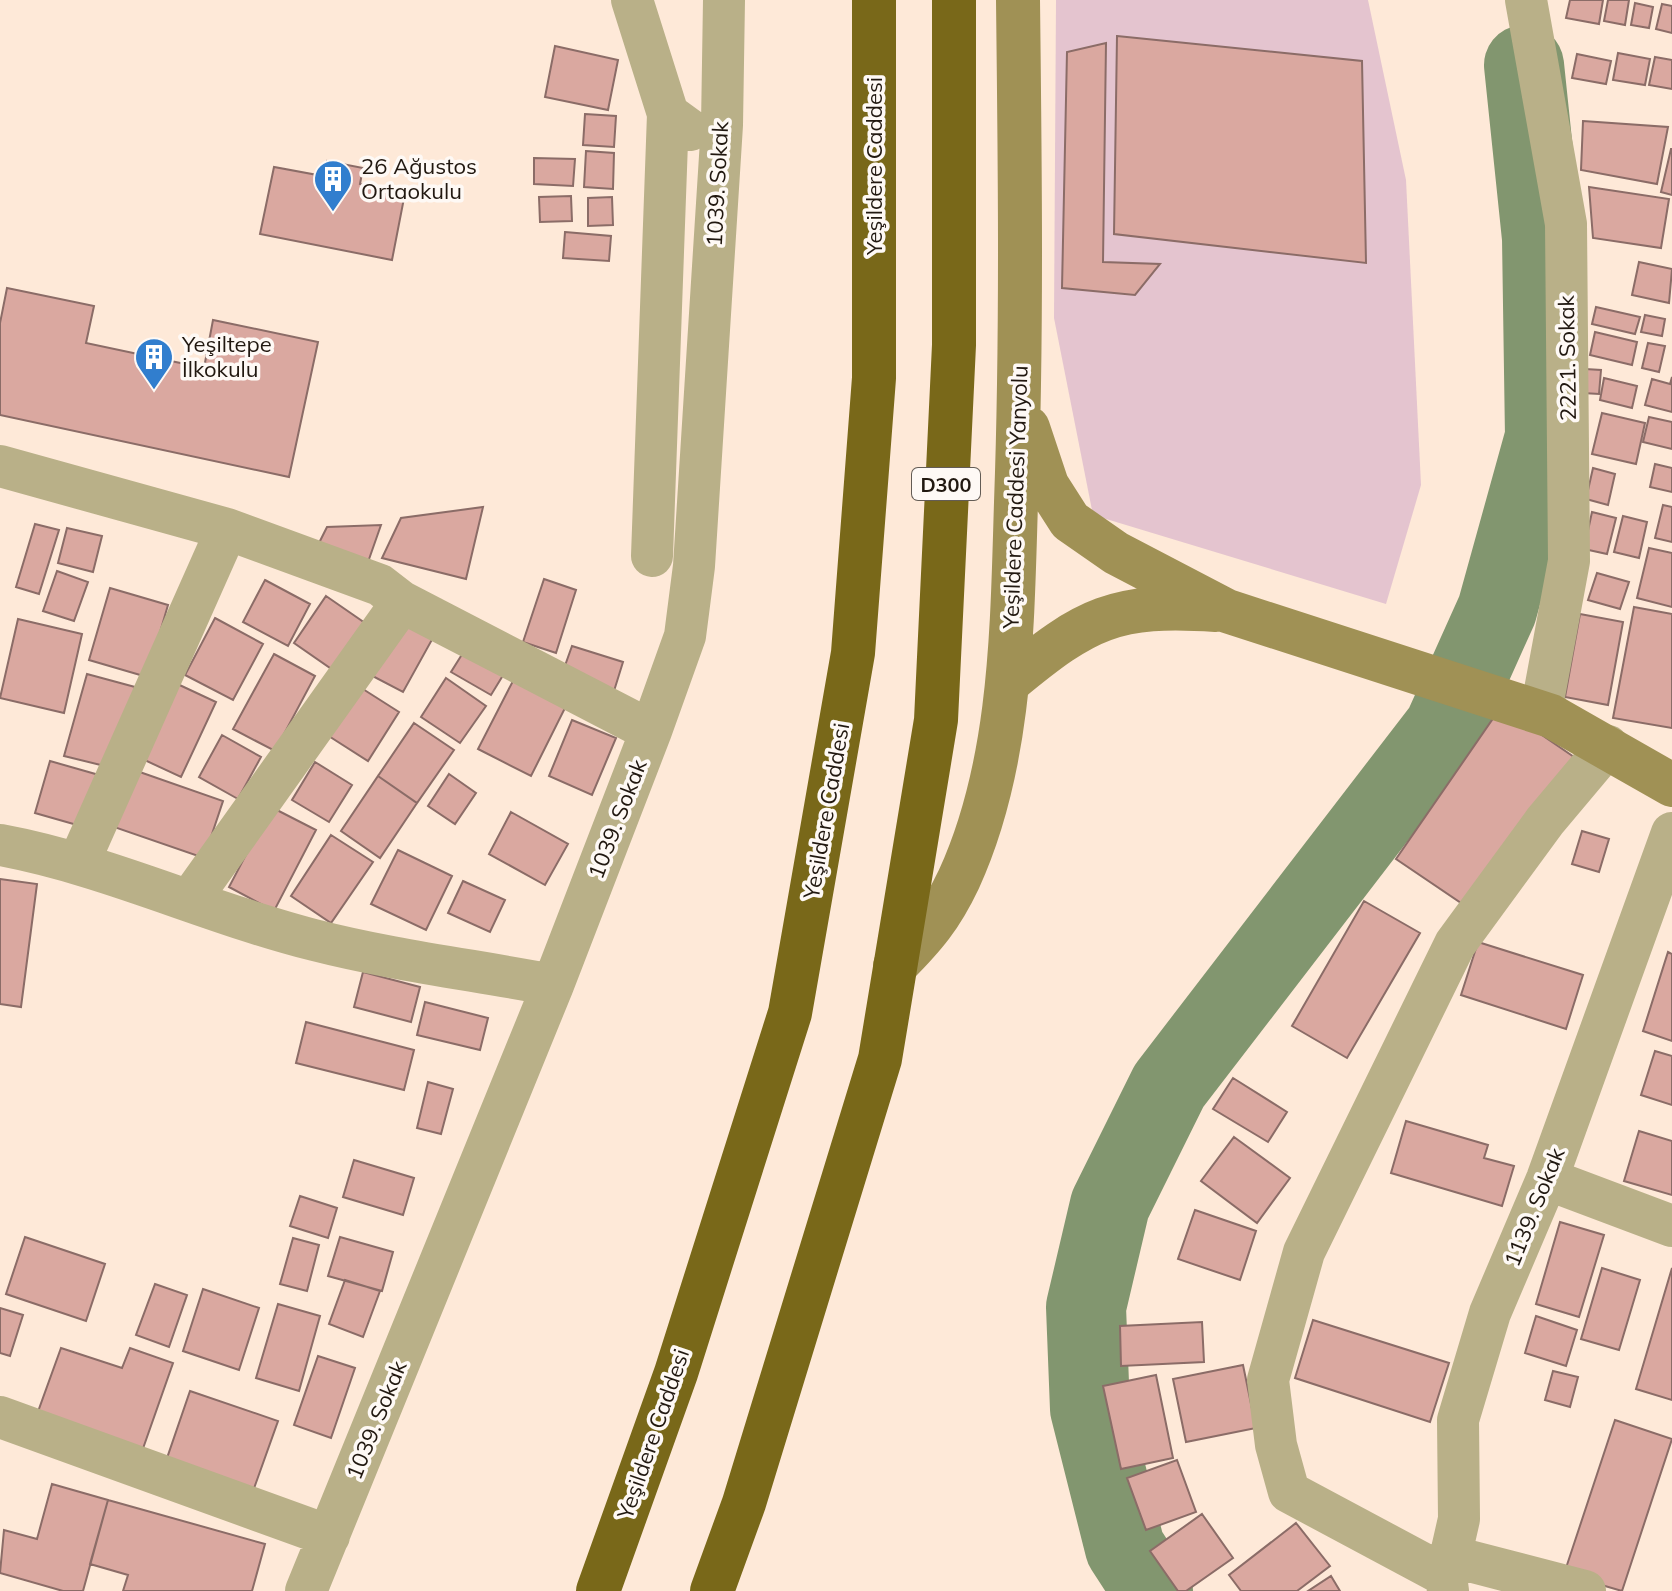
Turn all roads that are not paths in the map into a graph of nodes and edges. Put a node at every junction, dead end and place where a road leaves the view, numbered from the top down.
1 (632, 0) edge
2 (724, 0) edge
3 (874, 0) edge
4 (954, 0) edge
5 (1018, 0) edge
6 (1526, 0) edge
7 (668, 114) junction
8 (720, 153) junction
9 (1019, 399) junction
10 (0, 466) edge
11 (227, 529) junction
12 (652, 556) dead end
13 (402, 602) junction
14 (1227, 611) junction
15 (1010, 681) junction
16 (1551, 716) junction
17 (651, 731) junction
18 (1608, 746) junction
19 (1672, 785) edge
20 (0, 845) edge
21 (1668, 850) edge
22 (79, 862) junction
23 (189, 901) junction
24 (895, 966) junction
25 (553, 985) junction
26 (1547, 1179) junction
27 (1672, 1226) edge
28 (0, 1417) edge
29 (734, 1529) junction
30 (329, 1536) junction
31 (1448, 1574) edge
32 (306, 1591) edge
33 (598, 1591) edge
34 (712, 1591) edge
35 (722, 1591) edge
36 (1585, 1591) edge

1 - 7 street
2 - 8 street, 1039. Sokak
3 - 33 highway, Yeşildere Caddesi
4 - 24 highway, D300
5 - 9 main road, Yeşildere Caddesi Yanyolu
6 - 16 street, 2221. Sokak
7 - 8 street
7 - 12 street
8 - 17 street, 1039. Sokak
9 - 14 main road
9 - 15 main road, Yeşildere Caddesi Yanyolu
10 - 11 street
11 - 13 street
11 - 22 street
13 - 17 street
13 - 23 street
14 - 15 main road
14 - 16 main road
15 - 24 main road, Yeşildere Caddesi Yanyolu
16 - 18 main road
17 - 25 street, 1039. Sokak
18 - 19 main road
18 - 31 street
20 - 22 street
21 - 26 street, 1139. Sokak
22 - 23 street
23 - 25 street
24 - 29 highway
25 - 30 street, 1039. Sokak
26 - 27 street
26 - 31 street, 1139. Sokak
28 - 30 street
29 - 34 highway
29 - 35 main road
30 - 32 street, 1039. Sokak
31 - 36 street

